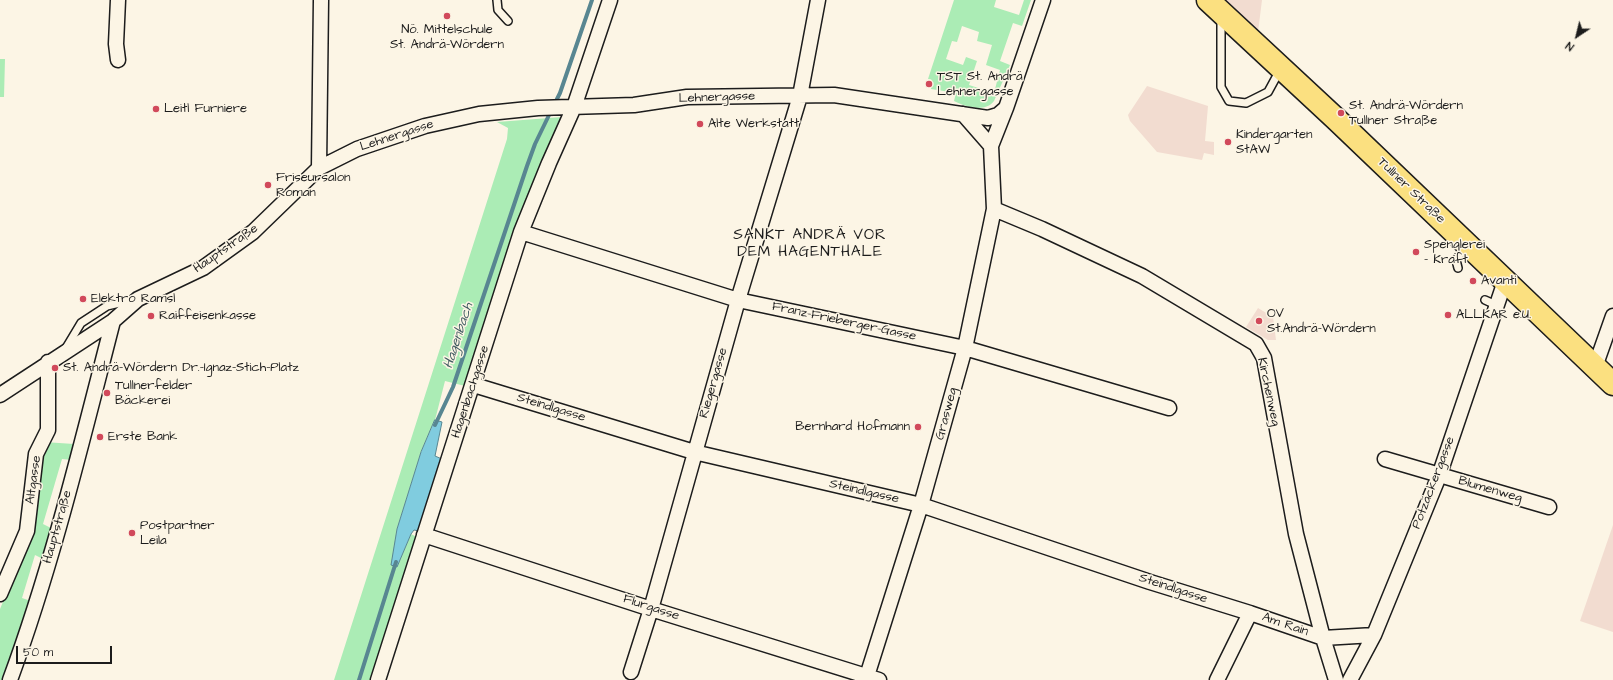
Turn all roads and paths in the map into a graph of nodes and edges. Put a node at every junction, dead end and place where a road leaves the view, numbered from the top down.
1 (118, 0) edge
2 (321, 0) edge
3 (497, 0) edge
4 (610, 0) edge
5 (818, 0) edge
6 (1043, 0) edge
7 (1215, 6) edge
8 (508, 21) dead end
9 (118, 60) dead end
10 (1281, 68) junction
11 (800, 96) junction
12 (570, 107) junction
13 (1006, 108) junction
14 (963, 114) junction
15 (991, 146) junction
16 (319, 168) junction
17 (994, 209) junction
18 (521, 232) junction
19 (1467, 245) junction
20 (1458, 268) dead end
21 (1505, 281) junction
22 (138, 299) junction
23 (738, 300) junction
24 (1613, 316) edge
25 (113, 320) junction
26 (965, 348) junction
27 (63, 353) junction
28 (48, 362) junction
29 (1595, 367) junction
30 (1613, 384) edge
31 (474, 385) junction
32 (0, 395) edge
33 (1169, 408) dead end
34 (694, 452) junction
35 (1386, 459) dead end
36 (1439, 476) junction
37 (922, 505) junction
38 (1549, 507) dead end
39 (424, 534) junction
40 (0, 594) edge
41 (651, 609) junction
42 (1250, 613) junction
43 (1374, 635) junction
44 (1323, 638) junction
45 (631, 672) dead end
46 (873, 678) edge
47 (10, 680) edge
48 (378, 680) edge
49 (1217, 680) edge
50 (1336, 680) edge
51 (1350, 680) edge

1 - 9 street
2 - 16 street
3 - 8 lane
4 - 12 street, Hagenbachgasse
5 - 11 street, Riegergasse
6 - 13 street
7 - 10 main road, Tullner Straße
7 - 10 lane
10 - 19 main road, Tullner Straße
11 - 12 street, Lehnergasse
11 - 14 street, Lehnergasse
11 - 23 street, Riegergasse
12 - 16 street, Lehnergasse
12 - 18 street, Hagenbachgasse
13 - 14 street, Lehnergasse
13 - 15 street, Grasweg
14 - 15 street
15 - 17 street, Grasweg
16 - 22 street, Hauptstraße
17 - 26 street, Grasweg
17 - 44 street, Kirchenweg
18 - 23 street, Franz-Frieberger-Gasse
18 - 31 street, Hagenbachgasse
19 - 20 lane
19 - 21 main road, Tullner Straße
21 - 29 main road, Tullner Straße
21 - 36 street, Potzäckergasse
22 - 25 street, Hauptstraße
22 - 27 lane
23 - 26 street, Franz-Frieberger-Gasse
23 - 34 street, Riegergasse
24 - 29 street
25 - 27 street
25 - 47 street, Hauptstraße
26 - 33 street, Franz-Frieberger-Gasse
26 - 37 street, Grasweg
27 - 28 street
28 - 32 street
28 - 40 street, Altgasse
29 - 30 main road, Tullner Straße
31 - 34 street, Steindlgasse
31 - 39 street, Hagenbachgasse
34 - 37 street, Steindlgasse
34 - 41 street, Riegergasse
35 - 36 street, Blumenweg
36 - 38 street, Blumenweg
36 - 43 street, Potzäckergasse
37 - 42 street, Steindlgasse
37 - 46 street, Grasweg
39 - 41 street, Flurgasse
39 - 48 street, Hagenbachgasse
41 - 45 street, Riegergasse
41 - 46 street, Flurgasse
42 - 44 street, Am Rain
42 - 49 street, Am Rain
43 - 44 street
43 - 51 street, Potzäckergasse
44 - 50 street, Kirchenweg

